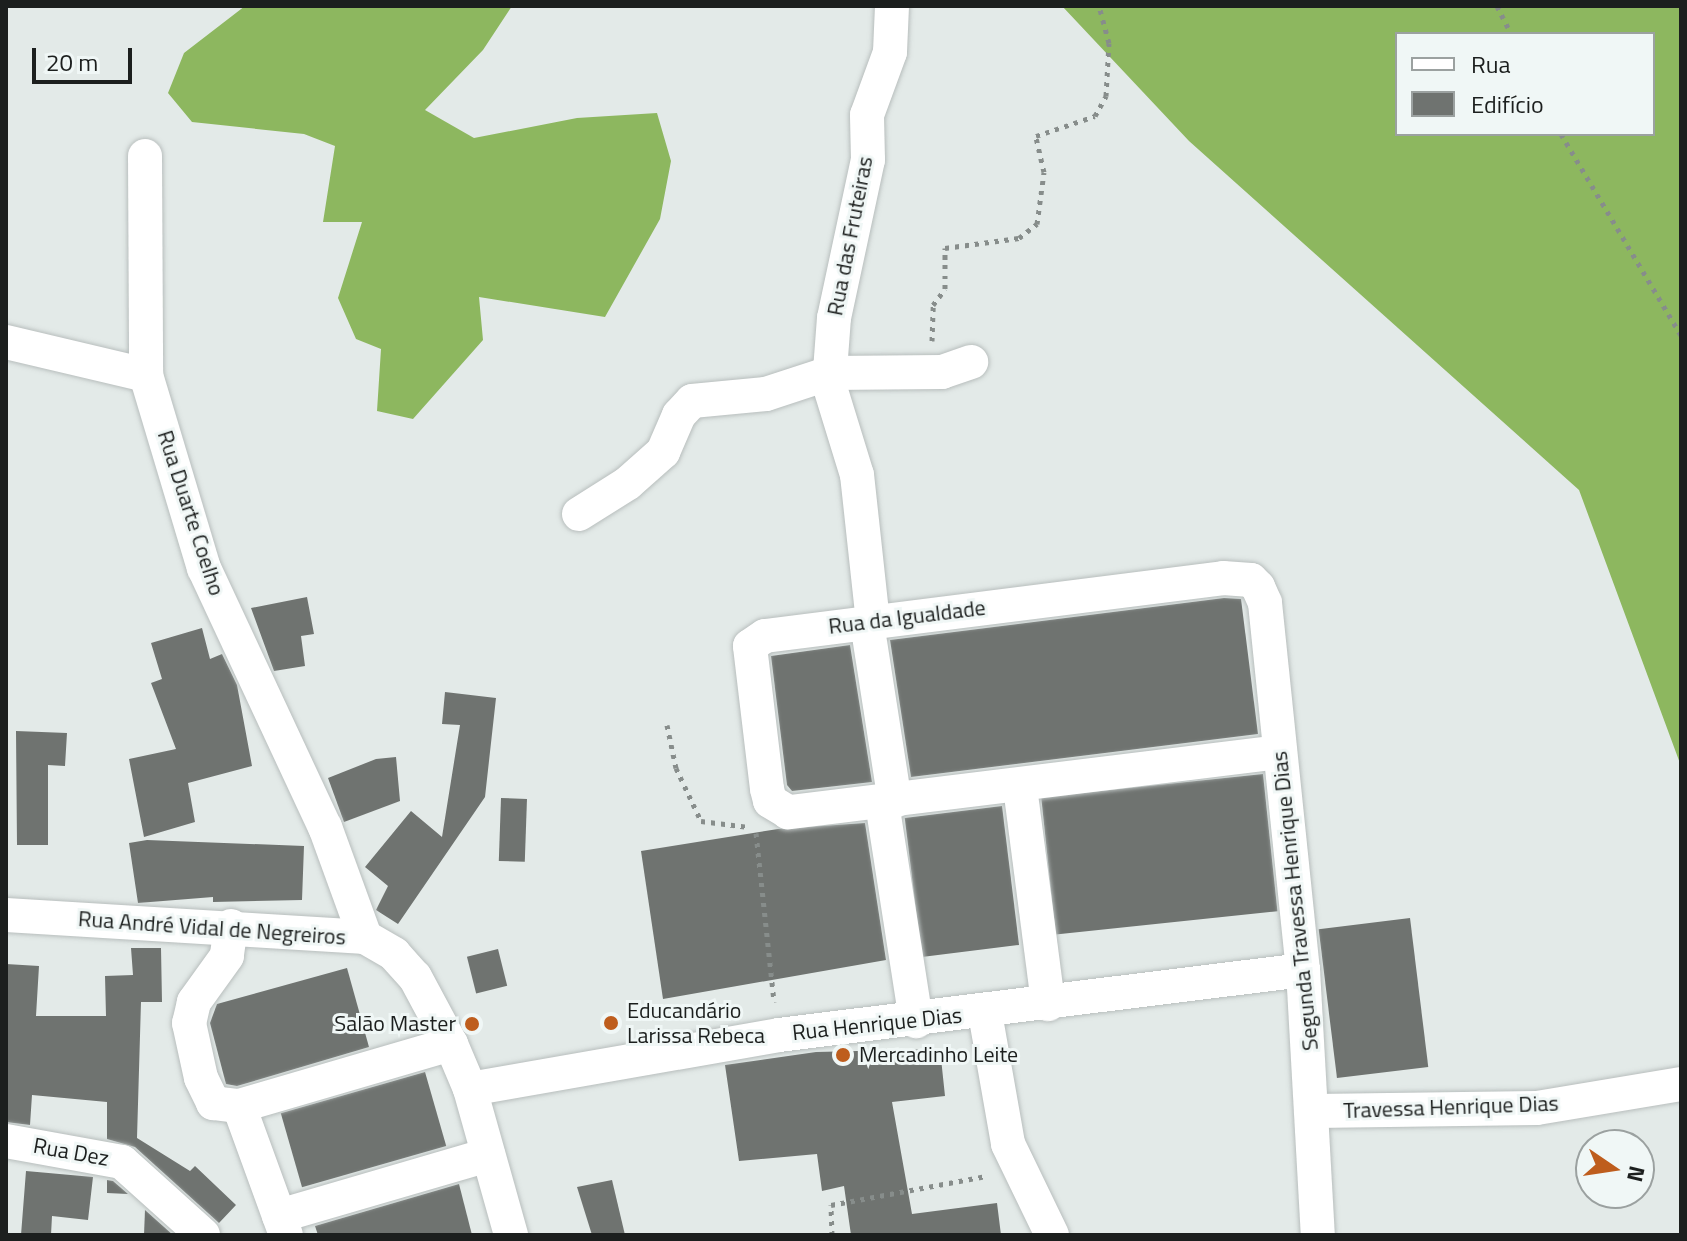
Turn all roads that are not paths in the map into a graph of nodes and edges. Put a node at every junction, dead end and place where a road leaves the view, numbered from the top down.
1 (892, 6) edge
2 (145, 156) dead end
3 (6, 342) edge
4 (971, 362) dead end
5 (830, 373) junction
6 (146, 375) junction
7 (579, 514) dead end
8 (1244, 578) joint
9 (870, 622) junction
10 (1280, 752) junction
11 (1020, 787) junction
12 (889, 802) junction
13 (6, 915) edge
14 (231, 926) junction
15 (365, 937) junction
16 (1303, 970) junction
17 (1048, 1004) junction
18 (985, 1013) junction
19 (916, 1021) junction
20 (451, 1044) junction
21 (1681, 1084) edge
22 (470, 1089) junction
23 (239, 1106) junction
24 (1315, 1111) junction
25 (6, 1141) edge
26 (488, 1155) junction
27 (283, 1225) edge
28 (203, 1235) edge
29 (511, 1235) edge
30 (1052, 1235) edge
31 (1318, 1235) edge

1 - 5 street, Rua das Fruteiras
2 - 6 street, Rua Duarte Coelho
3 - 6 street
4 - 5 street
5 - 7 street
5 - 9 street, Rua das Fruteiras
6 - 15 street, Rua Duarte Coelho
8 - 9 street, Rua da Igualdade
8 - 10 street, Segunda Travessa Henrique Dias
9 - 12 street, Rua das Fruteiras
9 - 12 street, Rua da Igualdade
10 - 11 street
10 - 16 street, Segunda Travessa Henrique Dias
11 - 12 street
11 - 17 street
12 - 19 street, Rua das Fruteiras
13 - 14 street, Rua André Vidal de Negreiros
14 - 15 street, Rua André Vidal de Negreiros
14 - 23 street
15 - 20 street, Rua André Vidal de Negreiros
16 - 17 street, Rua Henrique Dias
16 - 24 street, Segunda Travessa Henrique Dias
17 - 18 street, Rua Henrique Dias
18 - 19 street, Rua Henrique Dias
18 - 30 street
19 - 22 street, Rua Henrique Dias
20 - 22 street, Rua André Vidal de Negreiros
20 - 23 street
21 - 24 street, Travessa Henrique Dias
22 - 26 street, Rua André Vidal de Negreiros
23 - 27 street
24 - 31 street, Segunda Travessa Henrique Dias
25 - 28 street, Rua Dez
26 - 27 street
26 - 29 street, Rua André Vidal de Negreiros

